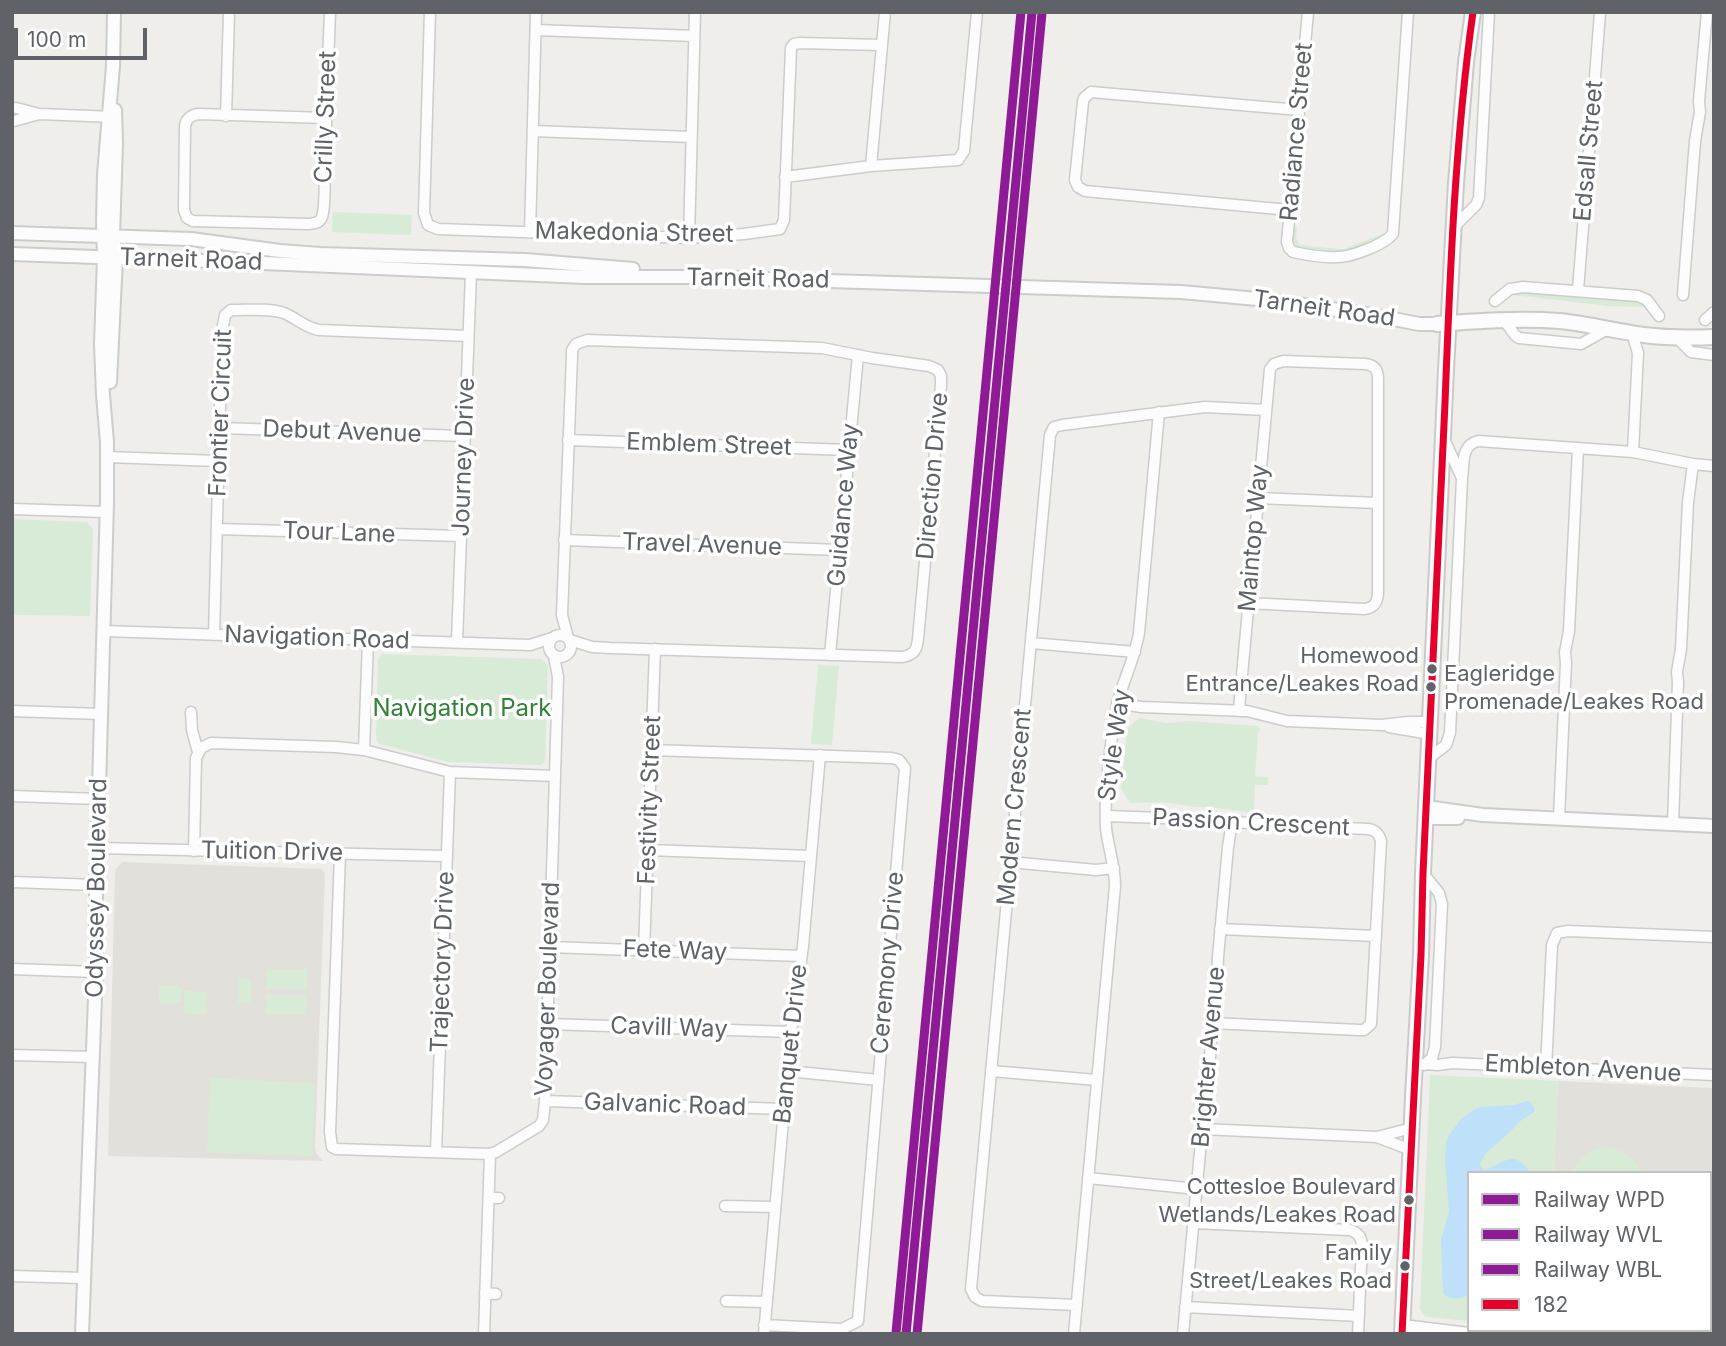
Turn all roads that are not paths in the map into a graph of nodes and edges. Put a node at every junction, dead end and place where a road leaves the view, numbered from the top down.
1 (114, 12) edge
2 (229, 12) edge
3 (330, 12) edge
4 (430, 12) edge
5 (536, 12) edge
6 (695, 12) edge
7 (885, 12) edge
8 (977, 12) edge
9 (1308, 12) edge
10 (1400, 12) edge
11 (1465, 12) edge
12 (1473, 12) edge
13 (1489, 12) edge
14 (1600, 12) edge
15 (1707, 12) edge
16 (1408, 13) edge
17 (536, 30) junction
18 (694, 36) junction
19 (882, 45) junction
20 (1466, 62) junction
21 (14, 106) edge
22 (1299, 110) junction
23 (39, 114) junction
24 (226, 116) junction
25 (112, 117) junction
26 (326, 118) junction
27 (13, 122) edge
28 (533, 131) junction
29 (691, 137) junction
30 (870, 166) junction
31 (785, 177) junction
32 (1289, 210) junction
33 (1454, 227) junction
34 (530, 232) junction
35 (12, 233) edge
36 (108, 236) junction
37 (689, 238) junction
38 (12, 254) edge
39 (362, 255) junction
40 (110, 257) junction
41 (488, 259) junction
42 (471, 272) junction
43 (689, 277) junction
44 (1578, 290) junction
45 (1683, 295) dead end
46 (1495, 301) dead end
47 (1714, 312) edge
48 (1659, 316) dead end
49 (1502, 320) junction
50 (1705, 320) dead end
51 (1443, 323) junction
52 (1609, 328) junction
53 (1632, 333) junction
54 (468, 336) junction
55 (1647, 336) junction
56 (1714, 337) edge
57 (1677, 338) junction
58 (1638, 353) junction
59 (858, 355) junction
60 (1714, 355) edge
61 (1266, 410) junction
62 (1159, 412) junction
63 (220, 428) junction
64 (464, 436) junction
65 (1444, 437) junction
66 (569, 440) junction
67 (1578, 448) junction
68 (849, 450) junction
69 (1633, 452) junction
70 (107, 457) junction
71 (218, 461) junction
72 (1693, 464) junction
73 (1714, 466) edge
74 (1462, 479) junction
75 (1258, 498) junction
76 (1377, 503) junction
77 (12, 509) edge
78 (106, 512) junction
79 (217, 529) junction
80 (461, 536) junction
81 (564, 540) junction
82 (840, 550) junction
83 (1248, 603) junction
84 (562, 615) junction
85 (103, 631) junction
86 (214, 635) junction
87 (553, 637) junction
88 (569, 639) junction
89 (368, 640) junction
90 (457, 642) junction
91 (1031, 643) junction
92 (530, 645) junction
93 (592, 647) junction
94 (655, 649) junction
95 (1135, 652) junction
96 (568, 654) junction
97 (553, 655) junction
98 (830, 655) junction
99 (558, 677) junction
100 (1117, 703) junction
101 (12, 711) edge
102 (1239, 711) junction
103 (191, 712) dead end
104 (102, 714) junction
105 (1430, 728) junction
106 (364, 750) junction
107 (651, 750) junction
108 (198, 752) junction
109 (820, 755) junction
110 (1429, 758) junction
111 (450, 772) junction
112 (555, 776) junction
113 (12, 796) edge
114 (99, 799) junction
115 (1426, 813) junction
116 (1106, 817) junction
117 (1559, 818) junction
118 (1232, 822) junction
119 (1673, 824) junction
120 (1714, 825) edge
121 (97, 848) junction
122 (648, 850) junction
123 (194, 851) junction
124 (340, 854) junction
125 (446, 856) junction
126 (811, 856) junction
127 (1010, 862) junction
128 (1114, 868) junction
129 (1423, 873) junction
130 (12, 882) edge
131 (96, 885) junction
132 (1220, 929) junction
133 (1376, 936) junction
134 (1714, 937) edge
135 (549, 947) junction
136 (645, 950) junction
137 (801, 956) junction
138 (12, 969) edge
139 (96, 972) junction
140 (1212, 1023) junction
141 (548, 1024) junction
142 (791, 1032) junction
143 (1435, 1046) junction
144 (12, 1055) edge
145 (92, 1057) junction
146 (1452, 1063) junction
147 (1420, 1068) junction
148 (1546, 1068) junction
149 (788, 1071) junction
150 (991, 1071) junction
151 (1714, 1075) edge
152 (878, 1080) junction
153 (1097, 1080) junction
154 (545, 1101) junction
155 (784, 1109) junction
156 (1412, 1128) junction
157 (1202, 1129) junction
158 (1377, 1137) junction
159 (1411, 1150) junction
160 (436, 1152) junction
161 (490, 1154) junction
162 (1088, 1178) junction
163 (1197, 1189) junction
164 (725, 1206) dead end
165 (775, 1207) junction
166 (1193, 1223) junction
167 (12, 1276) edge
168 (84, 1278) junction
169 (726, 1301) dead end
170 (766, 1302) junction
171 (1077, 1305) junction
172 (1185, 1307) junction
173 (1359, 1316) junction
174 (764, 1329) edge
175 (1403, 1331) edge
176 (82, 1334) edge
177 (484, 1334) edge
178 (1074, 1334) edge
179 (1183, 1334) edge
180 (1358, 1334) edge
181 (1477, 1334) edge

1 - 25 street, Odyssey Boulevard
2 - 24 street
3 - 26 street, Crilly Street
4 - 34 street, Makedonia Street
5 - 17 street
6 - 18 street
7 - 19 street
8 - 30 street
9 - 22 street, Radiance Street
10 - 16 street
11 - 20 main road
12 - 20 main road
13 - 33 street
14 - 44 street, Edsall Street
15 - 45 street
16 - 32 street, Radiance Street
17 - 18 street
17 - 28 street
18 - 29 street
19 - 30 street
19 - 31 street, Makedonia Street
20 - 33 main road
21 - 23 street
21 - 27 street
22 - 32 street, Radiance Street
22 - 32 street
23 - 25 street
23 - 27 street
24 - 26 street
24 - 26 street, Crilly Street
25 - 36 street, Odyssey Boulevard
28 - 29 street
28 - 34 street
29 - 37 street
30 - 31 street
31 - 37 street, Makedonia Street
33 - 51 main road
34 - 37 street, Makedonia Street
35 - 36 street
36 - 39 street
36 - 40 street, Odyssey Boulevard
38 - 40 street, Tarneit Road
39 - 41 street
39 - 42 street
40 - 42 street, Tarneit Road
40 - 70 street, Odyssey Boulevard
41 - 42 street
41 - 43 street
42 - 43 street, Tarneit Road
42 - 54 street, Journey Drive
43 - 51 street, Tarneit Road
44 - 46 street
44 - 48 street
47 - 50 street
49 - 51 main road, Tarneit Road
49 - 52 main road, Tarneit Road
49 - 52 street
51 - 65 main road
52 - 53 main road, Tarneit Road
53 - 55 main road, Tarneit Road
53 - 58 street
54 - 63 street, Frontier Circuit
54 - 64 street, Journey Drive
55 - 57 main road, Tarneit Road
55 - 58 street
56 - 57 main road, Tarneit Road
57 - 60 street, Tarneit Road
58 - 69 street
59 - 66 street, Direction Drive
59 - 68 street, Guidance Way
59 - 98 street, Direction Drive
61 - 62 street, Modern Crescent
61 - 75 street, Maintop Way
61 - 76 street, Maintop Way
62 - 91 street, Modern Crescent
62 - 95 street, Style Way
63 - 64 street, Debut Avenue
63 - 71 street, Frontier Circuit
64 - 80 street, Journey Drive
65 - 74 street
65 - 105 main road
66 - 68 street, Emblem Street
66 - 81 street
67 - 69 street
67 - 74 street
67 - 117 street
68 - 82 street, Guidance Way
69 - 72 street
70 - 71 street
70 - 78 street, Odyssey Boulevard
71 - 79 street, Frontier Circuit
72 - 73 street
72 - 119 street
74 - 110 street
75 - 76 street
75 - 83 street, Maintop Way
76 - 83 street
77 - 78 street
78 - 85 street, Odyssey Boulevard
79 - 80 street, Tour Lane
79 - 86 street, Frontier Circuit
80 - 90 street, Journey Drive
81 - 82 street, Travel Avenue
81 - 84 street
82 - 98 street, Guidance Way
83 - 102 street, Maintop Way
84 - 87 street
84 - 88 street
85 - 86 street, Navigation Road
85 - 104 street, Odyssey Boulevard
86 - 89 street, Navigation Road
87 - 88 street
87 - 92 street, Navigation Road
87 - 97 street
88 - 93 street
88 - 96 street
89 - 90 street, Navigation Road
89 - 106 street
90 - 92 street, Navigation Road
91 - 95 street
91 - 127 street, Modern Crescent
92 - 97 street, Navigation Road
93 - 94 street
93 - 96 street
94 - 98 street
94 - 107 street, Festivity Street
95 - 100 street, Style Way
96 - 97 street
96 - 99 street, Voyager Boulevard
97 - 99 street, Voyager Boulevard
99 - 112 street, Voyager Boulevard
100 - 102 street
100 - 116 street, Style Way
101 - 104 street
102 - 105 street
103 - 108 street
104 - 114 street, Odyssey Boulevard
105 - 110 main road
106 - 108 street
106 - 111 street
107 - 109 street, Ceremony Drive
107 - 122 street, Festivity Street
108 - 123 street
109 - 126 street, Banquet Drive
109 - 152 street, Ceremony Drive
110 - 115 main road
111 - 112 street
111 - 125 street, Trajectory Drive
112 - 135 street, Voyager Boulevard
113 - 114 street
114 - 121 street, Odyssey Boulevard
115 - 117 street
115 - 129 main road
116 - 118 street, Passion Crescent
116 - 128 street, Style Way
117 - 119 street
118 - 132 street, Brighter Avenue
118 - 133 street, Passion Crescent
119 - 120 street
121 - 123 street, Tuition Drive
121 - 131 street, Odyssey Boulevard
122 - 126 street
122 - 136 street, Festivity Street
123 - 124 street, Tuition Drive
124 - 125 street, Tuition Drive
124 - 160 street
125 - 160 street, Trajectory Drive
126 - 137 street, Banquet Drive
127 - 128 street
127 - 150 street, Modern Crescent
128 - 153 street, Style Way
129 - 143 street
129 - 147 main road
130 - 131 street
131 - 139 street, Odyssey Boulevard
132 - 133 street
132 - 140 street, Brighter Avenue
133 - 140 street, Passion Crescent
134 - 148 street
135 - 136 street, Fete Way
135 - 141 street, Voyager Boulevard
136 - 137 street, Fete Way
137 - 142 street, Banquet Drive
138 - 139 street
139 - 145 street, Odyssey Boulevard
140 - 157 street, Brighter Avenue
141 - 142 street, Cavill Way
141 - 154 street, Voyager Boulevard
142 - 149 street, Banquet Drive
143 - 146 street, Embleton Avenue
143 - 147 street
144 - 145 street
145 - 168 street, Odyssey Boulevard
146 - 147 street, Embleton Avenue
146 - 148 street, Embleton Avenue
147 - 156 main road
148 - 151 street, Embleton Avenue
149 - 152 street
149 - 155 street, Banquet Drive
150 - 153 street
150 - 171 street, Modern Crescent
152 - 174 street, Ceremony Drive
153 - 162 street, Style Way
154 - 155 street, Galvanic Road
154 - 161 street, Voyager Boulevard
155 - 165 street, Banquet Drive
156 - 158 street
156 - 159 main road
157 - 158 street
157 - 163 street, Brighter Avenue
158 - 159 street
159 - 175 main road
160 - 161 street
161 - 177 street
162 - 163 street
162 - 171 street, Style Way
163 - 166 street, Brighter Avenue
164 - 165 street
165 - 170 street, Banquet Drive
166 - 172 street, Brighter Avenue
166 - 173 street
167 - 168 street
168 - 176 street, Odyssey Boulevard
169 - 170 street
170 - 174 street, Banquet Drive
171 - 178 street, Style Way
172 - 173 street
172 - 179 street, Brighter Avenue
173 - 180 street
175 - 181 street

